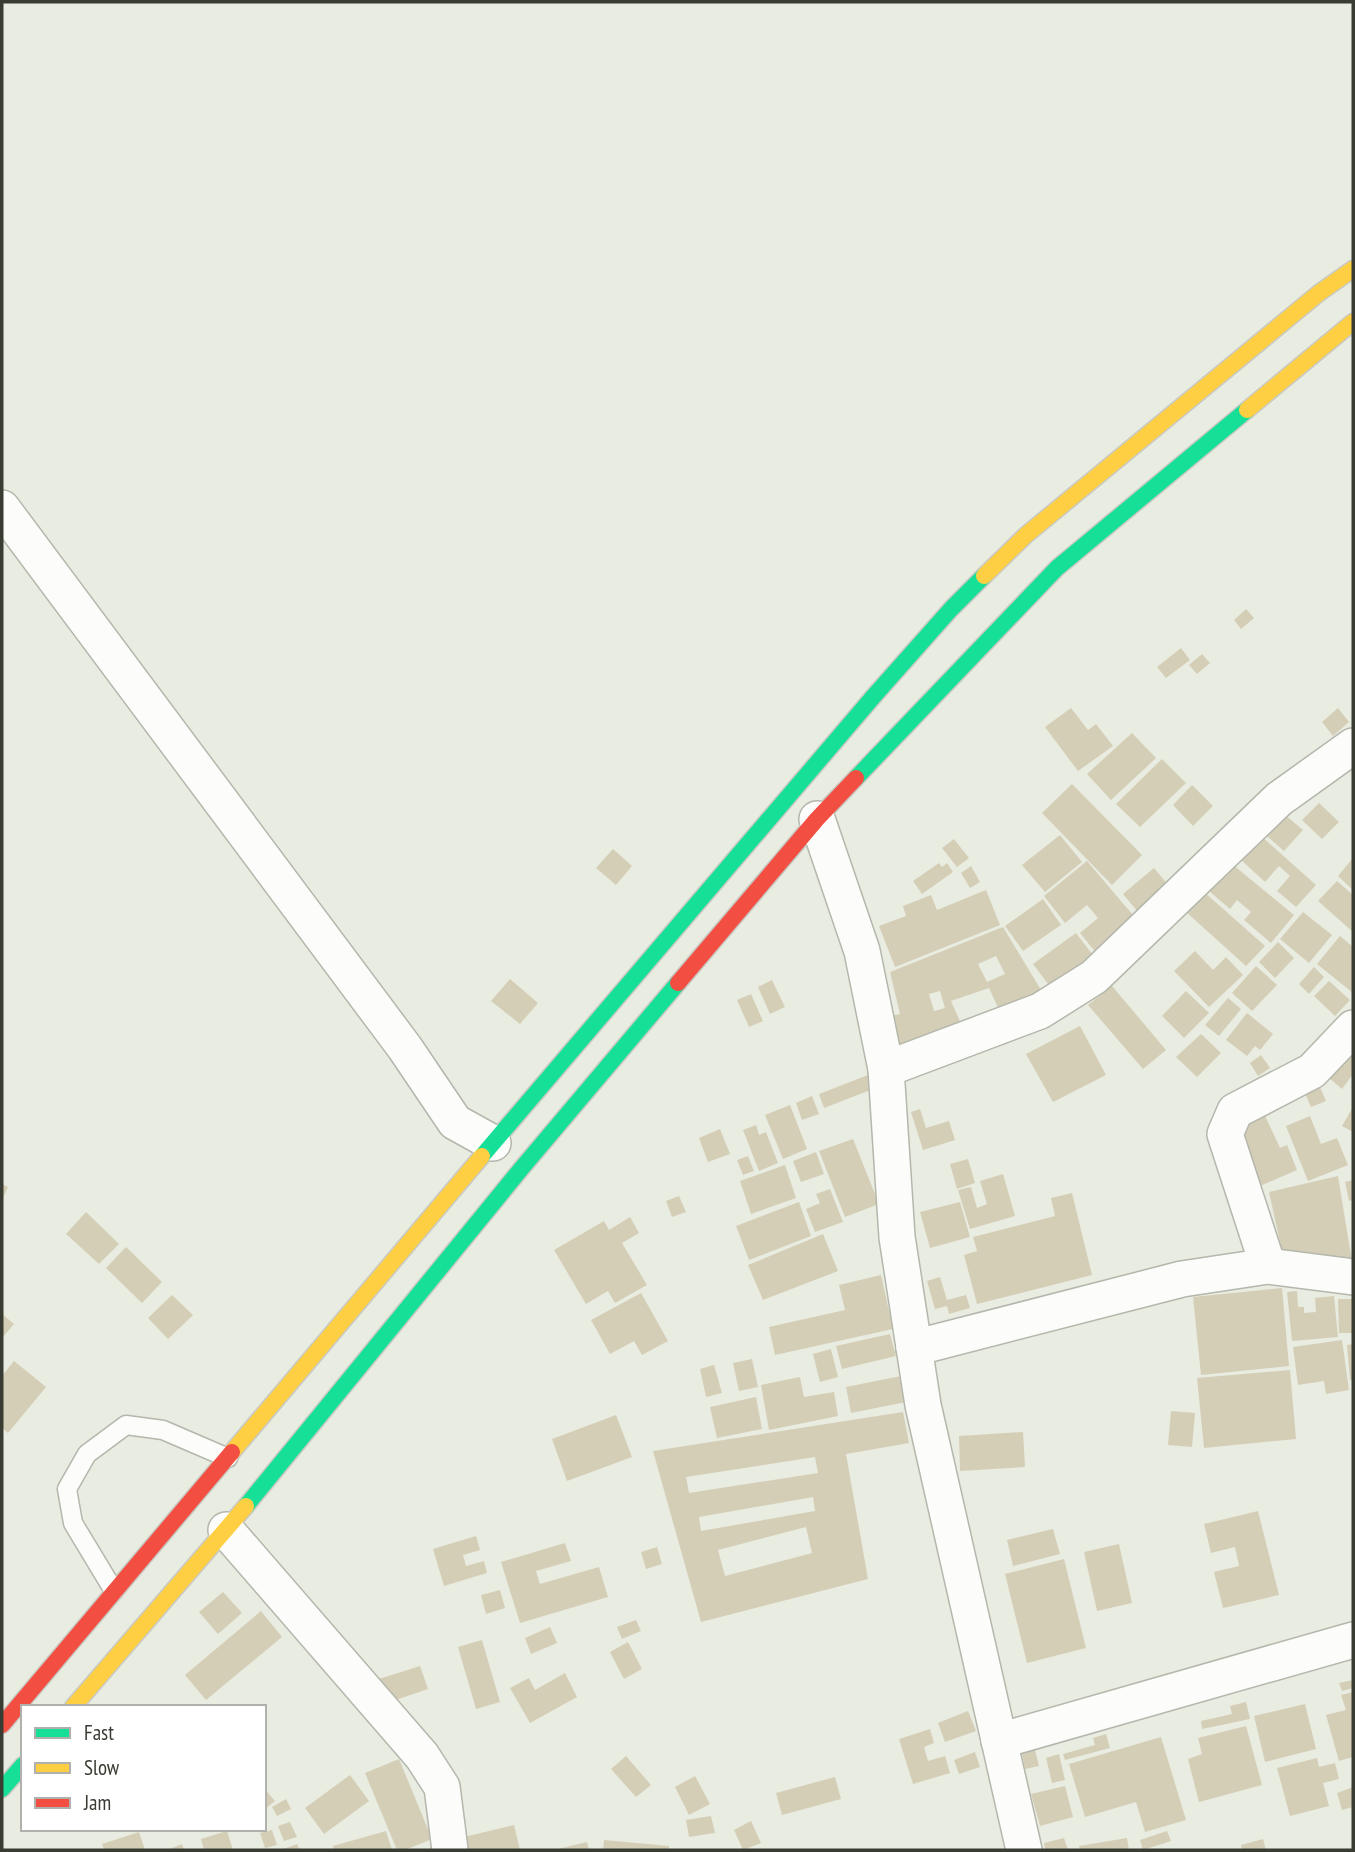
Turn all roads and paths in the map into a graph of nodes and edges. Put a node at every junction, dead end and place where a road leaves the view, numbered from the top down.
1 (1353, 269) edge
2 (1353, 322) edge
3 (2, 508) edge
4 (1353, 746) edge
5 (817, 819) junction
6 (1353, 1028) edge
7 (886, 1069) junction
8 (493, 1143) junction
9 (1268, 1266) junction
10 (1353, 1277) edge
11 (914, 1348) junction
12 (228, 1458) junction
13 (226, 1530) junction
14 (114, 1591) junction
15 (1353, 1640) edge
16 (75, 1705) edge
17 (2, 1726) edge
18 (999, 1741) junction
19 (21, 1767) edge
20 (2, 1789) edge
21 (450, 1850) edge
22 (1024, 1850) edge

1 - 8 main road
2 - 5 main road
3 - 8 street
4 - 7 street
5 - 7 street
5 - 13 main road
6 - 9 street
7 - 11 street
8 - 12 main road
9 - 10 street
9 - 11 street
11 - 18 street
12 - 14 main road
12 - 14 lane
13 - 16 main road
13 - 21 street
14 - 17 main road
15 - 18 street
18 - 22 street
19 - 20 main road

